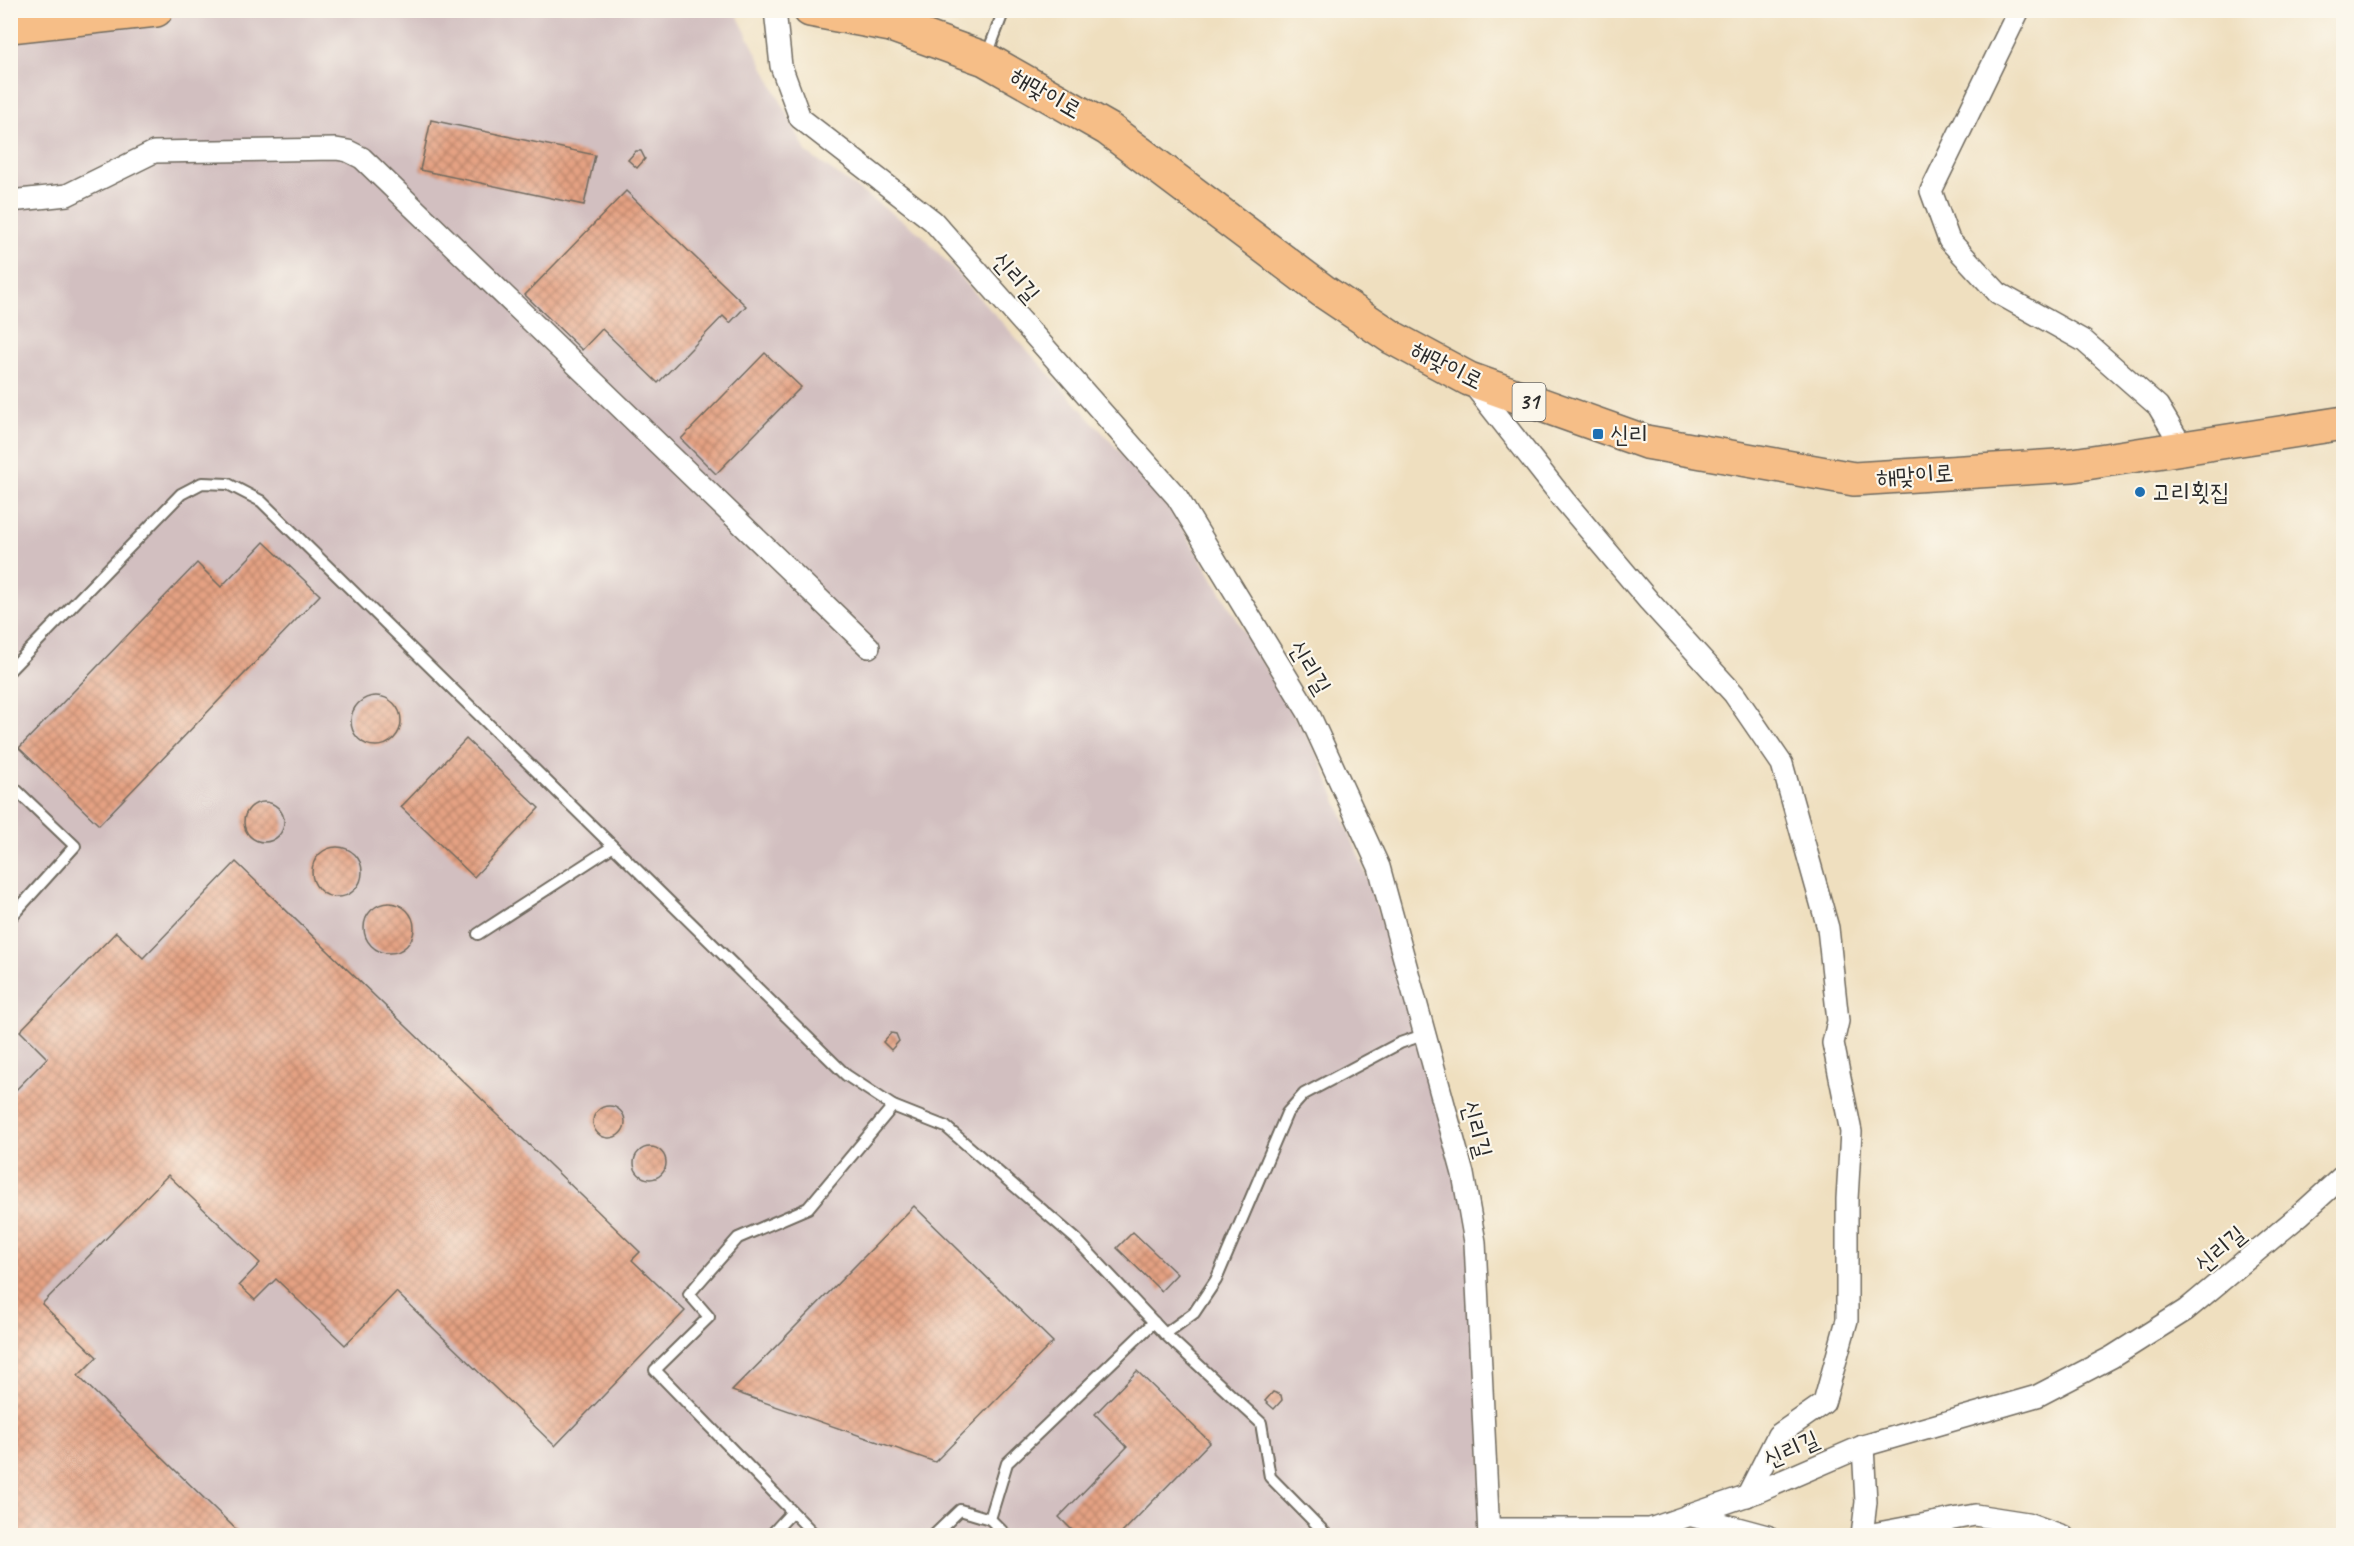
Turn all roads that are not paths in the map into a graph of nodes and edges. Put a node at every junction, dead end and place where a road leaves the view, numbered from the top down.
1 (775, 10) edge
2 (810, 10) edge
3 (1004, 10) edge
4 (2019, 10) edge
5 (144, 11) edge
6 (10, 26) edge
7 (985, 59) junction
8 (10, 201) edge
9 (1469, 379) junction
10 (2343, 423) edge
11 (2183, 448) junction
12 (869, 647) dead end
13 (10, 670) edge
14 (10, 784) edge
15 (612, 847) junction
16 (11, 917) edge
17 (478, 934) dead end
18 (1426, 1034) junction
19 (893, 1106) junction
20 (2343, 1175) edge
21 (1154, 1322) junction
22 (1165, 1334) junction
23 (1863, 1446) junction
24 (1747, 1496) junction
25 (792, 1512) junction
26 (1689, 1515) junction
27 (990, 1519) junction
28 (1489, 1532) edge
29 (770, 1536) edge
30 (816, 1536) edge
31 (933, 1536) edge
32 (1007, 1536) edge
33 (1328, 1536) edge
34 (1767, 1536) edge
35 (1862, 1536) edge
36 (2063, 1536) edge

1 - 18 street, 신리길
2 - 7 main road, 해맞이로 / 31
3 - 7 lane
4 - 11 street
5 - 6 main road
7 - 9 main road, 해맞이로 / 31
8 - 12 street
9 - 11 main road, 해맞이로 / 31
9 - 24 street
10 - 11 main road, 해맞이로 / 31
13 - 15 lane
14 - 16 lane
15 - 17 lane
15 - 19 lane
18 - 22 lane
18 - 28 street, 신리길
19 - 21 lane
19 - 25 lane
20 - 23 street, 신리길
21 - 22 lane
21 - 27 lane
22 - 33 lane
23 - 24 street, 신리길
23 - 35 street
24 - 26 street, 신리길
25 - 29 lane
25 - 30 lane
26 - 28 street, 신리길
26 - 34 street
27 - 31 lane
27 - 32 lane
35 - 36 street

